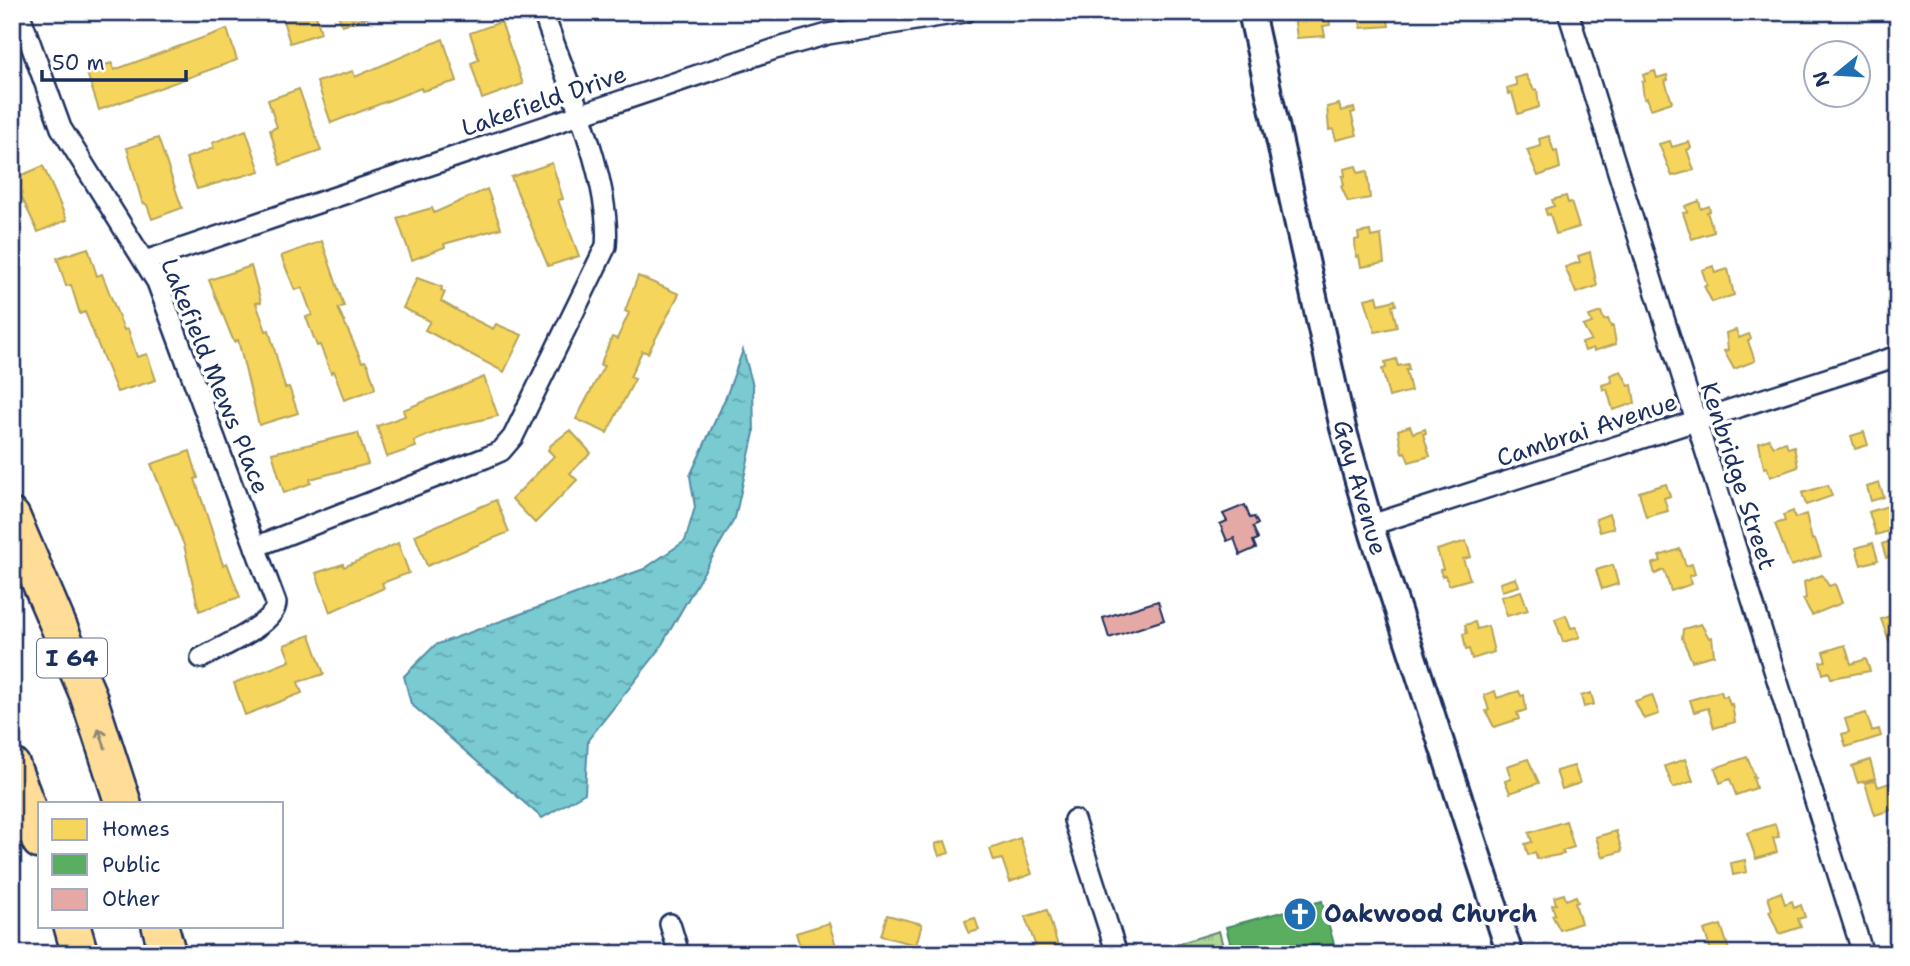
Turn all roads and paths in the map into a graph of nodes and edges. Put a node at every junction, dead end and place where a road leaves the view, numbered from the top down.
1 (19, 12) edge
2 (542, 12) edge
3 (965, 12) edge
4 (1251, 12) edge
5 (1568, 12) edge
6 (578, 115) junction
7 (145, 261) junction
8 (1898, 356) edge
9 (1696, 421) junction
10 (12, 517) edge
11 (1371, 525) junction
12 (255, 547) junction
13 (201, 658) dead end
14 (12, 766) edge
15 (123, 802) edge
16 (1074, 820) dead end
17 (38, 836) edge
18 (670, 925) dead end
19 (73, 928) edge
20 (161, 928) edge
21 (80, 954) edge
22 (168, 954) edge
23 (679, 954) edge
24 (1117, 954) edge
25 (1510, 954) edge
26 (1863, 954) edge

1 - 7 street, Lakefield Mews Place
2 - 6 street
3 - 6 street, Lakefield Drive
4 - 11 street, Gay Avenue
5 - 9 street, Kenbridge Street
6 - 7 street, Lakefield Drive
6 - 12 street
7 - 12 street, Lakefield Mews Place
8 - 9 street, Cambrai Avenue
9 - 11 street, Cambrai Avenue
9 - 26 street, Kenbridge Street
15 -> 10 highway, I 64
11 - 25 street, Gay Avenue
12 - 13 street, Lakefield Mews Place
14 - 17 highway
16 - 24 street
18 - 23 street
19 - 21 highway
20 - 22 highway

